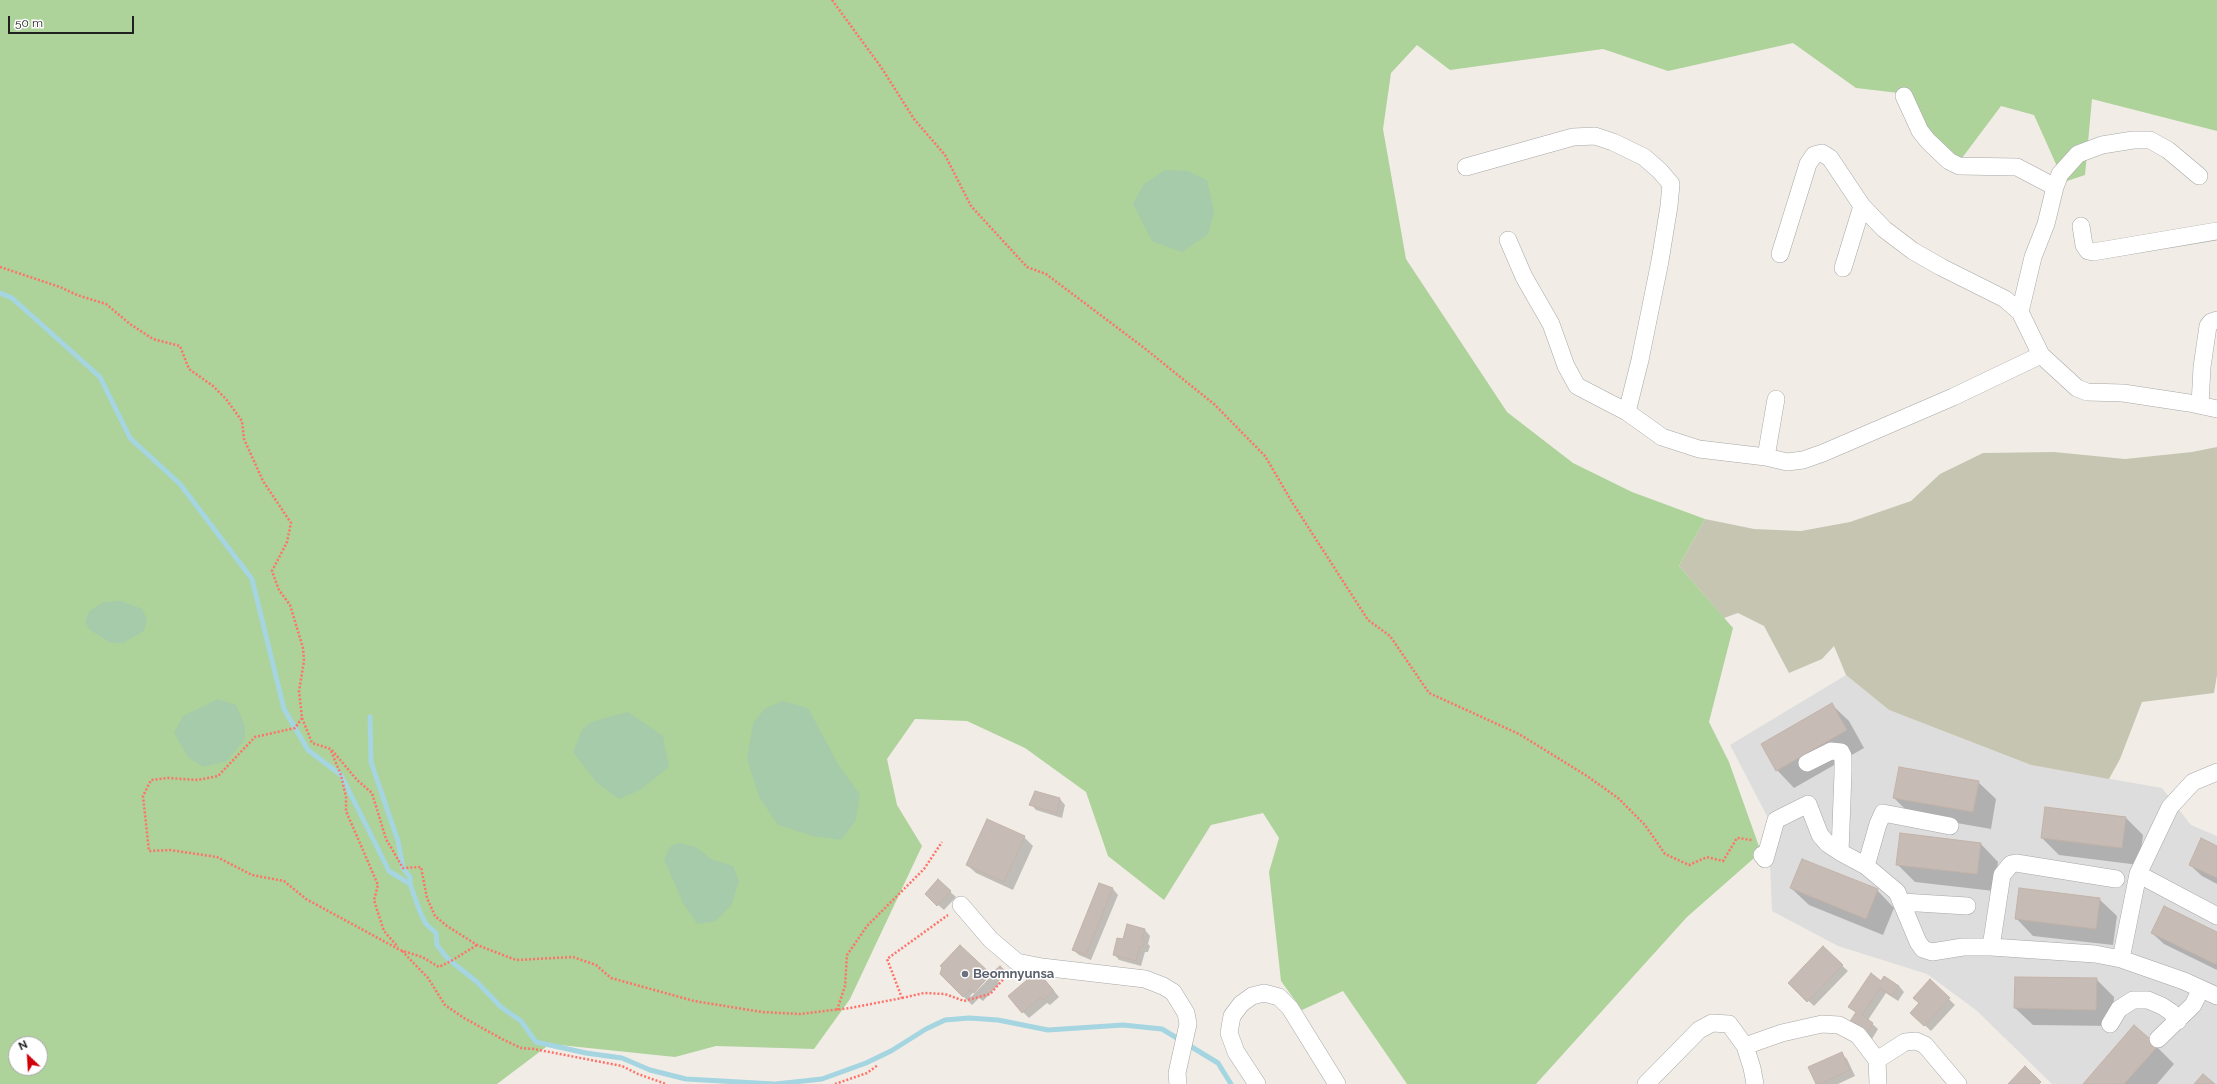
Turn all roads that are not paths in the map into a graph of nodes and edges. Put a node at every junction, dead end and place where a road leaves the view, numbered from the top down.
1 (1904, 96) dead end
2 (1466, 167) dead end
3 (2199, 176) dead end
4 (2055, 187) junction
5 (1862, 206) junction
6 (2081, 226) dead end
7 (2217, 231) edge
8 (1508, 240) dead end
9 (1780, 254) dead end
10 (1843, 268) dead end
11 (2020, 312) junction
12 (2217, 320) edge
13 (2041, 355) junction
14 (1776, 399) dead end
15 (2200, 405) junction
16 (2217, 409) edge
17 (1627, 412) junction
18 (1766, 456) junction
19 (1807, 763) dead end
20 (2217, 772) edge
21 (1950, 826) dead end
22 (1756, 850) road end
23 (1840, 852) junction
24 (1866, 866) junction
25 (2138, 874) junction
26 (2116, 879) dead end
27 (1902, 902) junction
28 (961, 905) road end
29 (1967, 906) dead end
30 (2217, 916) edge
31 (1991, 947) junction
32 (2121, 959) junction
33 (2201, 989) junction
34 (2217, 996) edge
35 (2178, 1021) junction
36 (2110, 1024) dead end
37 (2158, 1039) dead end
38 (1745, 1046) junction
39 (1877, 1060) junction
40 (1178, 1084) edge
41 (1257, 1084) edge
42 (1337, 1084) edge
43 (1646, 1084) edge
44 (1755, 1084) edge
45 (1878, 1084) edge
46 (1958, 1084) edge

1 - 4 street
2 - 17 street
3 - 4 street
4 - 11 street
5 - 9 street
5 - 10 street
5 - 11 street
6 - 7 street
8 - 17 street
11 - 13 street
12 - 15 street
13 - 15 street
13 - 18 street
14 - 18 street
15 - 16 street
17 - 18 street
19 - 23 street
20 - 25 street
21 - 24 street
22 - 23 street
23 - 24 street
24 - 27 street
25 - 30 street
25 - 32 street
26 - 31 street
27 - 29 street
27 - 31 street
28 - 40 street
31 - 32 street
32 - 33 street
33 - 34 street
33 - 35 street
35 - 36 street
35 - 37 street
38 - 39 street
38 - 43 street
38 - 44 street
39 - 45 street
39 - 46 street
41 - 42 street

